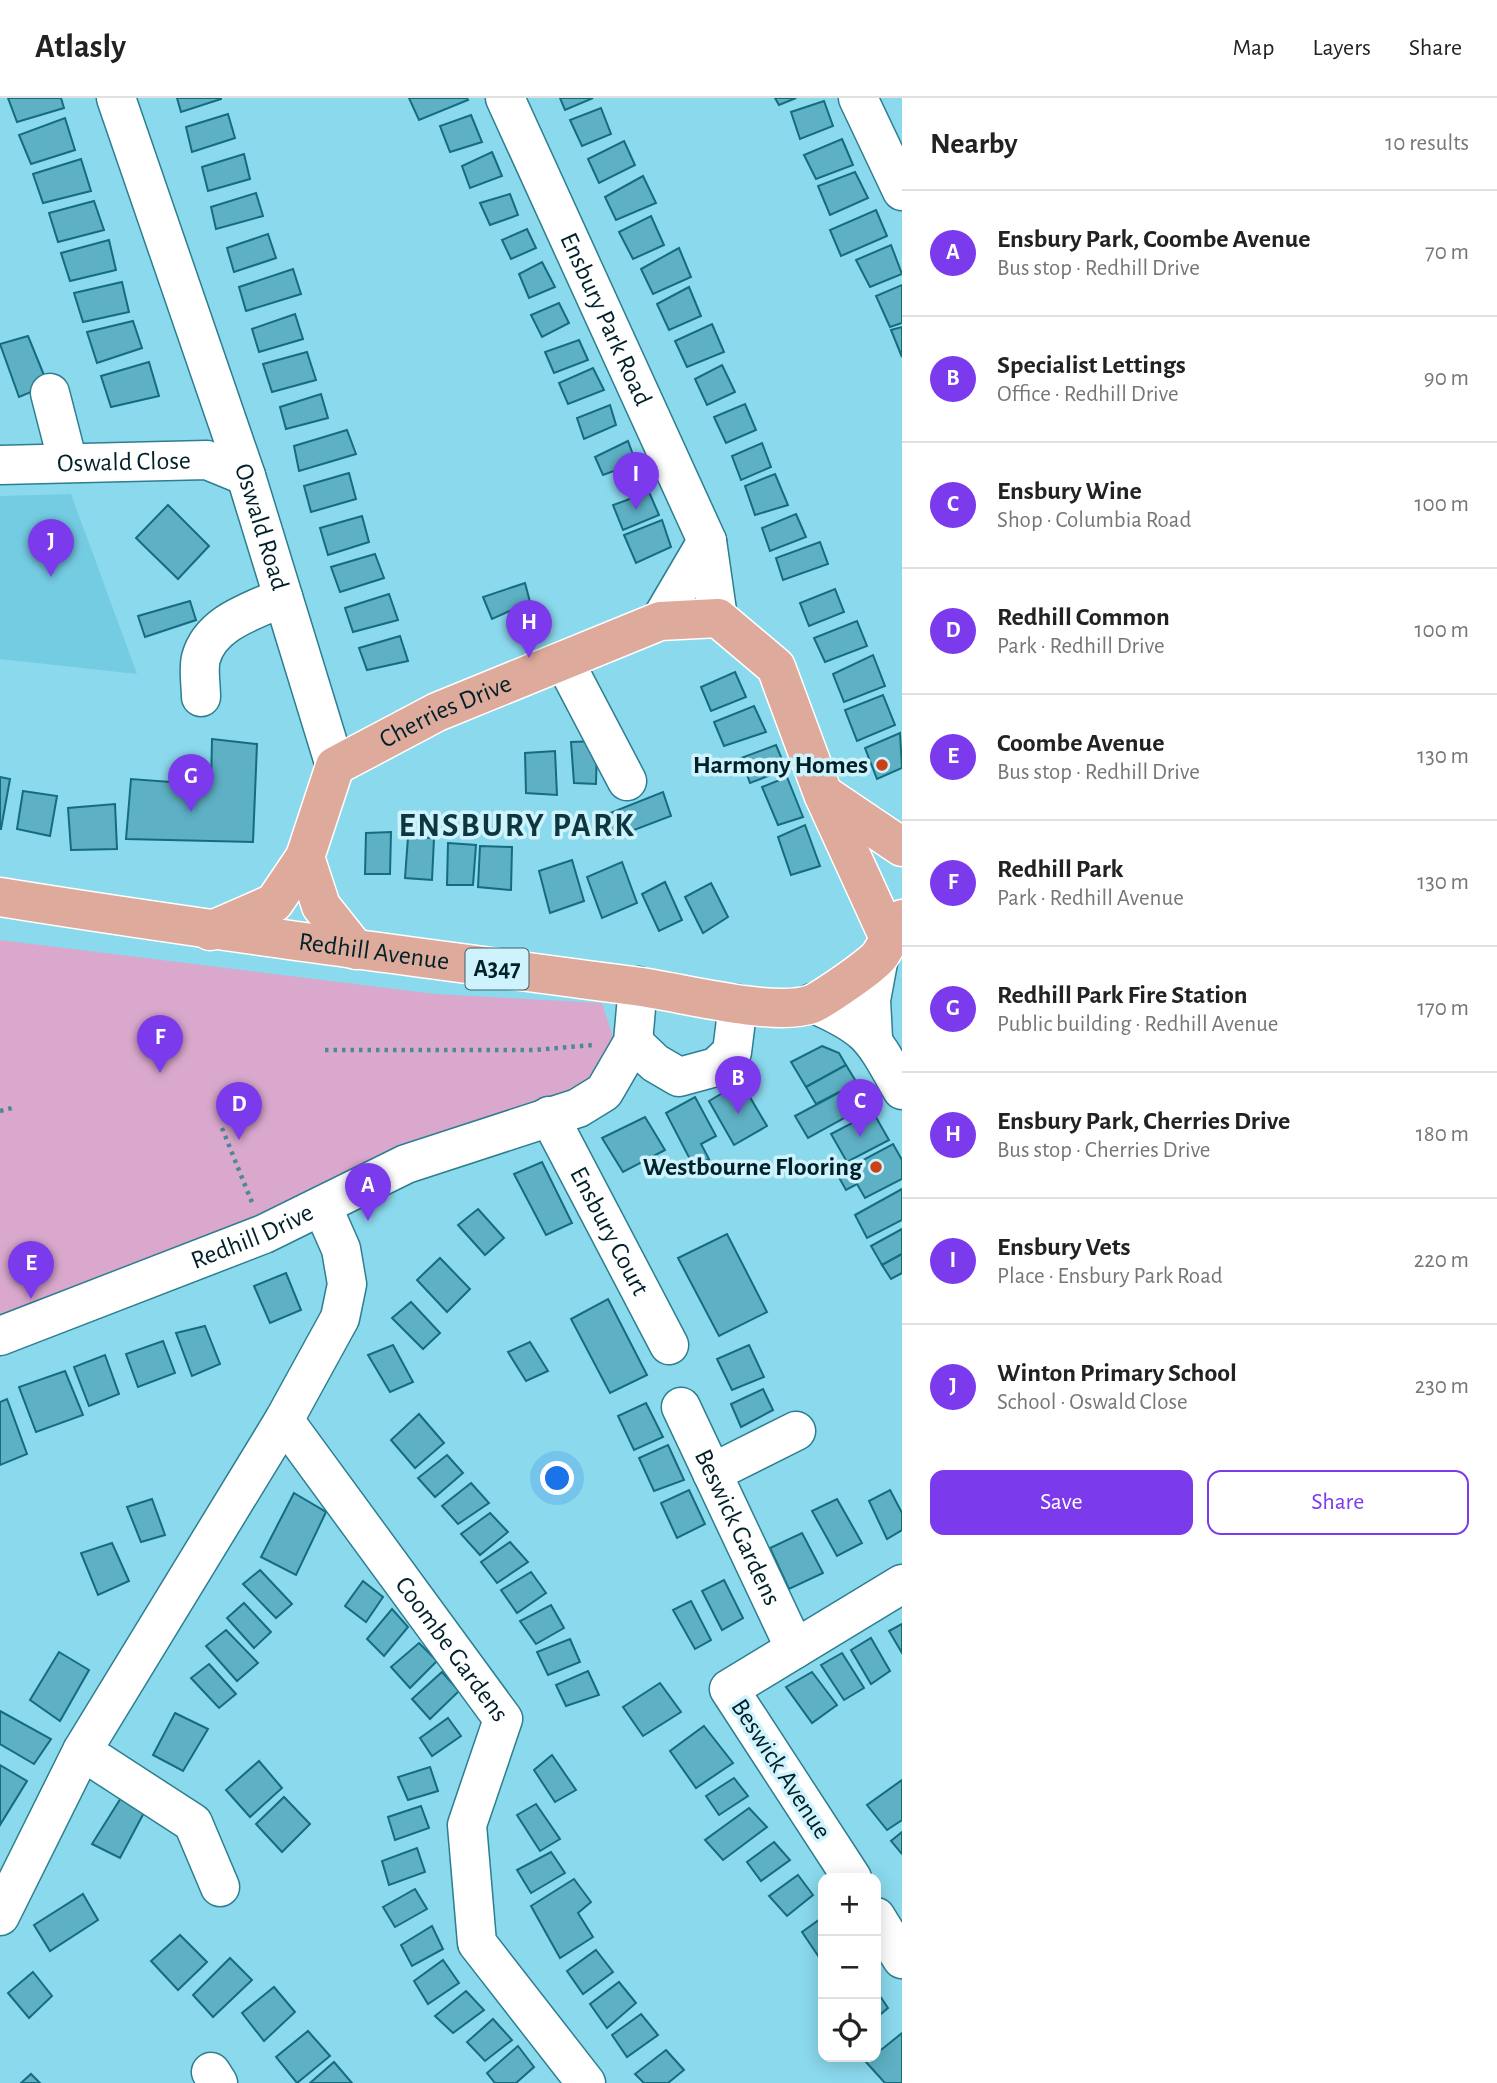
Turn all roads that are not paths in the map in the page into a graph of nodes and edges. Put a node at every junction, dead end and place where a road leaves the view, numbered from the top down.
1 (116, 98) edge
2 (505, 98) edge
3 (858, 98) edge
4 (902, 191) edge
5 (50, 393) dead end
6 (68, 463) junction
7 (0, 464) edge
8 (246, 476) junction
9 (707, 541) junction
10 (284, 597) junction
11 (718, 618) junction
12 (660, 621) junction
13 (565, 660) junction
14 (201, 697) dead end
15 (335, 766) junction
16 (627, 780) dead end
17 (823, 794) junction
18 (902, 847) edge
19 (305, 857) junction
20 (0, 897) edge
21 (210, 930) junction
22 (890, 937) edge
23 (356, 950) junction
24 (638, 986) junction
25 (812, 1003) junction
26 (738, 1004) junction
27 (873, 1038) junction
28 (633, 1042) junction
29 (902, 1090) edge
30 (549, 1116) junction
31 (322, 1206) junction
32 (0, 1336) edge
33 (669, 1345) dead end
34 (681, 1407) dead end
35 (284, 1420) junction
36 (796, 1431) dead end
37 (712, 1473) junction
38 (902, 1584) edge
39 (794, 1649) junction
40 (82, 1751) junction
41 (849, 1873) edge
42 (220, 1887) dead end
43 (0, 1916) edge
44 (881, 1925) edge
45 (902, 1959) edge
46 (586, 2083) edge

1 - 8 street, Oswald Road
2 - 9 street, Ensbury Park Road
3 - 4 street
5 - 6 street
6 - 7 street, Oswald Close
6 - 8 street, Oswald Close
8 - 10 street, Oswald Road
9 - 11 street, Ensbury Park Road
9 - 12 street
10 - 14 street
10 - 15 street, Oswald Road
11 - 12 main road, Cherries Drive
11 - 17 main road
12 - 13 main road, Cherries Drive
13 - 15 main road, Cherries Drive
13 - 16 street
15 - 19 main road
17 - 18 main road
17 - 22 main road
19 - 21 main road
19 - 23 main road
20 - 21 main road, Redhill Avenue / A347
21 - 23 main road, Redhill Avenue / A347
22 - 25 main road
22 - 27 street
23 - 24 main road, Redhill Avenue / A347
24 - 26 main road, Redhill Avenue / A347
24 - 28 street, Redhill Drive
25 - 26 main road, Redhill Avenue / A347
25 - 27 street
26 - 28 street
27 - 29 street
28 - 30 street, Redhill Drive
30 - 31 street, Redhill Drive
30 - 33 street, Ensbury Court
31 - 32 street, Redhill Drive
31 - 35 street
34 - 37 street, Beswick Gardens
35 - 40 street
35 - 46 street, Coombe Gardens
36 - 37 street
37 - 39 street, Beswick Gardens
38 - 39 street, Beswick Avenue
39 - 41 street, Beswick Avenue
40 - 42 street
40 - 43 street
44 - 45 street

